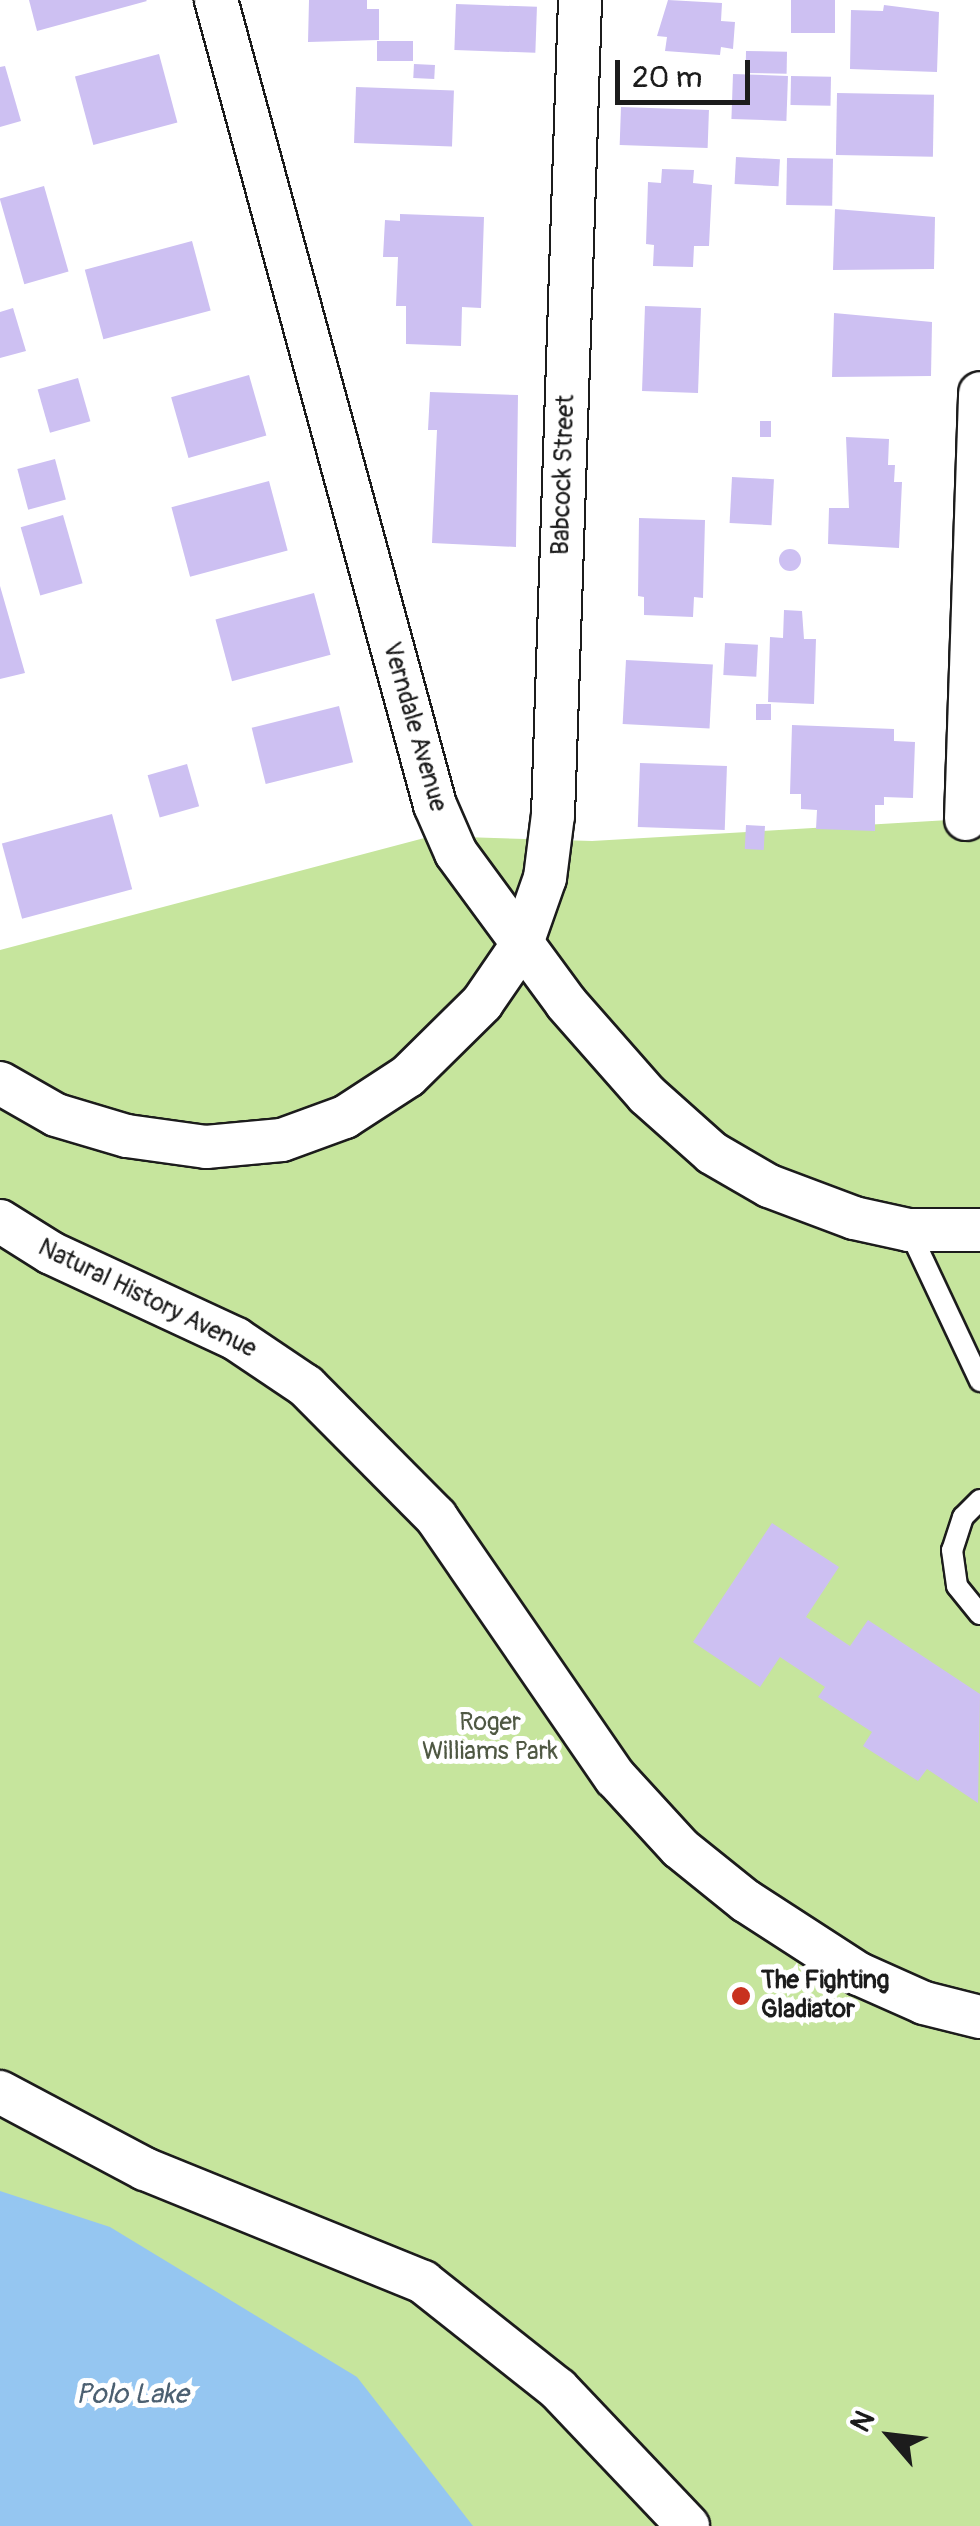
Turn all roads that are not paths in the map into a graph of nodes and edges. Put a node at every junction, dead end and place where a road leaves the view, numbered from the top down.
1 (216, 0) edge
2 (580, 0) edge
3 (980, 393) edge
4 (966, 818) dead end
5 (521, 946) junction
6 (0, 1084) edge
7 (0, 1222) edge
8 (909, 1230) junction
9 (980, 1230) edge
10 (980, 1381) edge
11 (980, 1500) edge
12 (980, 1614) edge
13 (980, 2018) edge
14 (0, 2092) edge
15 (688, 2526) edge

1 - 5 street, Verndale Avenue
2 - 5 street, Babcock Street
3 - 4 street
5 - 6 street, Babcock Street
5 - 8 street, Verndale Avenue
7 - 13 street, Natural History Avenue
8 - 9 street, Verndale Avenue
8 - 10 lane
11 - 12 lane
14 - 15 street

